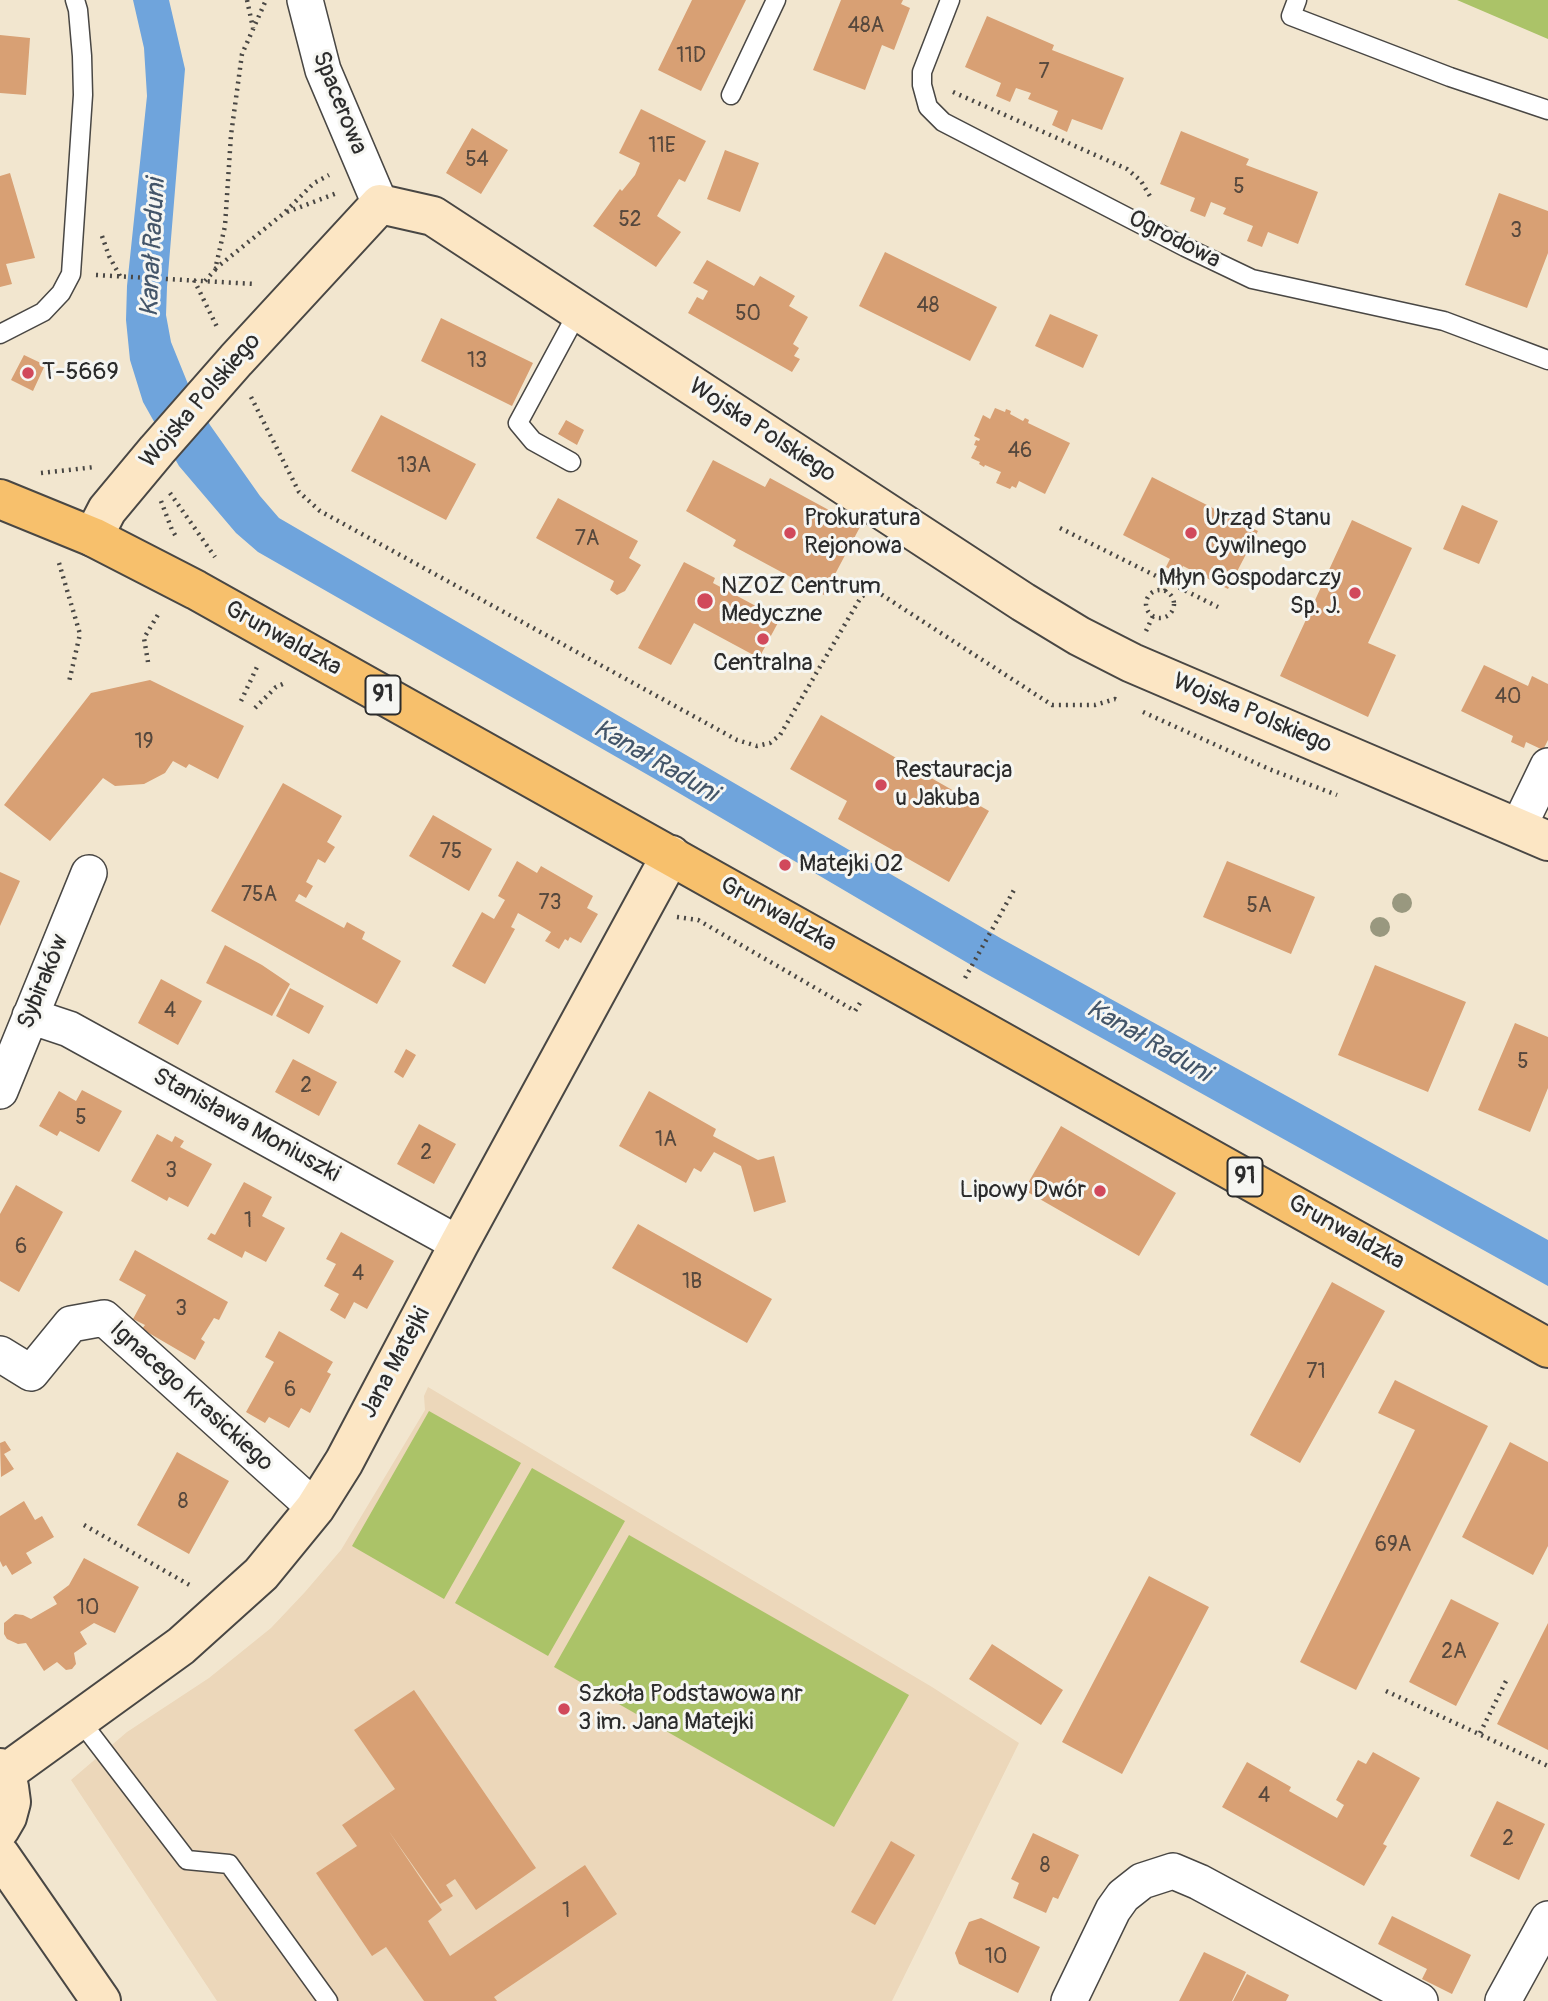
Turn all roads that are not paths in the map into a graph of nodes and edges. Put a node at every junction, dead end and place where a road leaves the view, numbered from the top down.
1 (75, 0) edge
2 (305, 0) edge
3 (776, 0) edge
4 (950, 0) edge
5 (1297, 0) edge
6 (731, 95) dead end
7 (1548, 110) edge
8 (380, 204) junction
9 (579, 310) junction
10 (0, 334) edge
11 (1548, 360) edge
12 (571, 462) dead end
13 (0, 499) edge
14 (93, 537) junction
15 (1548, 766) edge
16 (1533, 834) edge
17 (671, 855) junction
18 (89, 873) dead end
19 (30, 1016) junction
20 (0, 1091) edge
21 (460, 1244) junction
22 (1548, 1348) edge
23 (0, 1354) edge
24 (315, 1508) junction
25 (79, 1719) junction
26 (2, 1771) edge
27 (0, 1829) edge
28 (0, 1855) edge
29 (1548, 1919) edge
30 (101, 2001) edge
31 (328, 2001) edge
32 (1069, 2001) edge
33 (1420, 2001) edge
34 (1503, 2001) edge

1 - 10 lane
2 - 8 street, Spacerowa
3 - 6 lane
4 - 11 lane, Ogrodowa
5 - 7 lane
8 - 9 street, Wojska Polskiego
8 - 14 street, Wojska Polskiego
9 - 12 lane
9 - 16 street, Wojska Polskiego
13 - 14 main road, Grunwaldzka / 91
14 - 17 main road, Grunwaldzka / 91
15 - 16 street
17 - 21 street, Jana Matejki
17 - 22 main road, Grunwaldzka / 91
18 - 19 street, Sybiraków
19 - 20 street, Sybiraków
19 - 21 street, Stanisława Moniuszki
21 - 24 street, Jana Matejki
23 - 24 street, Ignacego Krasickiego
24 - 25 street, Jana Matejki
25 - 26 street, Jana Matejki
25 - 31 lane
26 - 27 street
28 - 30 street
29 - 34 street
32 - 33 street

